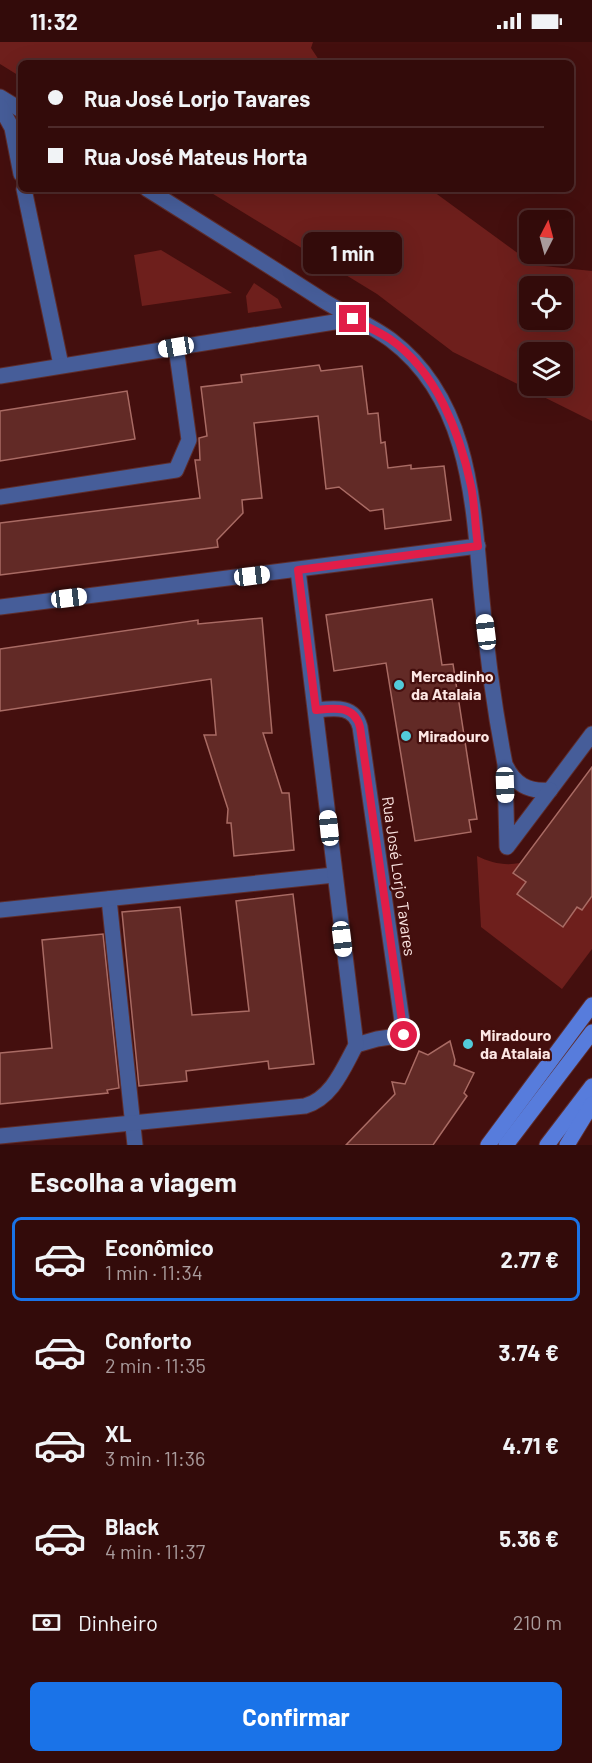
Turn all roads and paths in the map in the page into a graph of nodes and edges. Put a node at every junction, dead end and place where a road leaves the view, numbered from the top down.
1 (0, 97) edge
2 (0, 106) edge
3 (18, 108) edge
4 (18, 150) edge
5 (25, 192) edge
6 (152, 192) edge
7 (353, 319) junction
8 (176, 347) junction
9 (61, 365) junction
10 (0, 376) edge
11 (0, 497) edge
12 (478, 546) junction
13 (298, 570) junction
14 (0, 607) edge
15 (316, 710) junction
16 (592, 734) edge
17 (505, 764) junction
18 (550, 790) junction
19 (334, 875) junction
20 (108, 899) junction
21 (0, 910) edge
22 (592, 1005) edge
23 (592, 1032) edge
24 (356, 1045) junction
25 (592, 1086) edge
26 (592, 1104) edge
27 (133, 1125) junction
28 (0, 1136) edge
29 (135, 1145) edge
30 (488, 1145) edge
31 (507, 1145) edge
32 (547, 1145) edge
33 (567, 1145) edge

1 - 3 street
2 - 4 street
5 - 9 street
6 - 7 street
7 - 8 street
7 - 12 street
8 - 9 street
8 - 11 street
9 - 10 street
12 - 13 street
12 - 17 street
13 - 14 street
13 - 15 street
15 - 19 street
15 - 24 street, Rua José Lorjo Tavares
16 - 18 street
17 - 18 street
17 - 18 street
19 - 20 street
19 - 24 street
20 - 21 street
20 - 27 street
22 - 30 main road
23 - 31 main road
24 - 27 street
25 - 32 main road
26 - 33 main road
27 - 28 street
27 - 29 street

